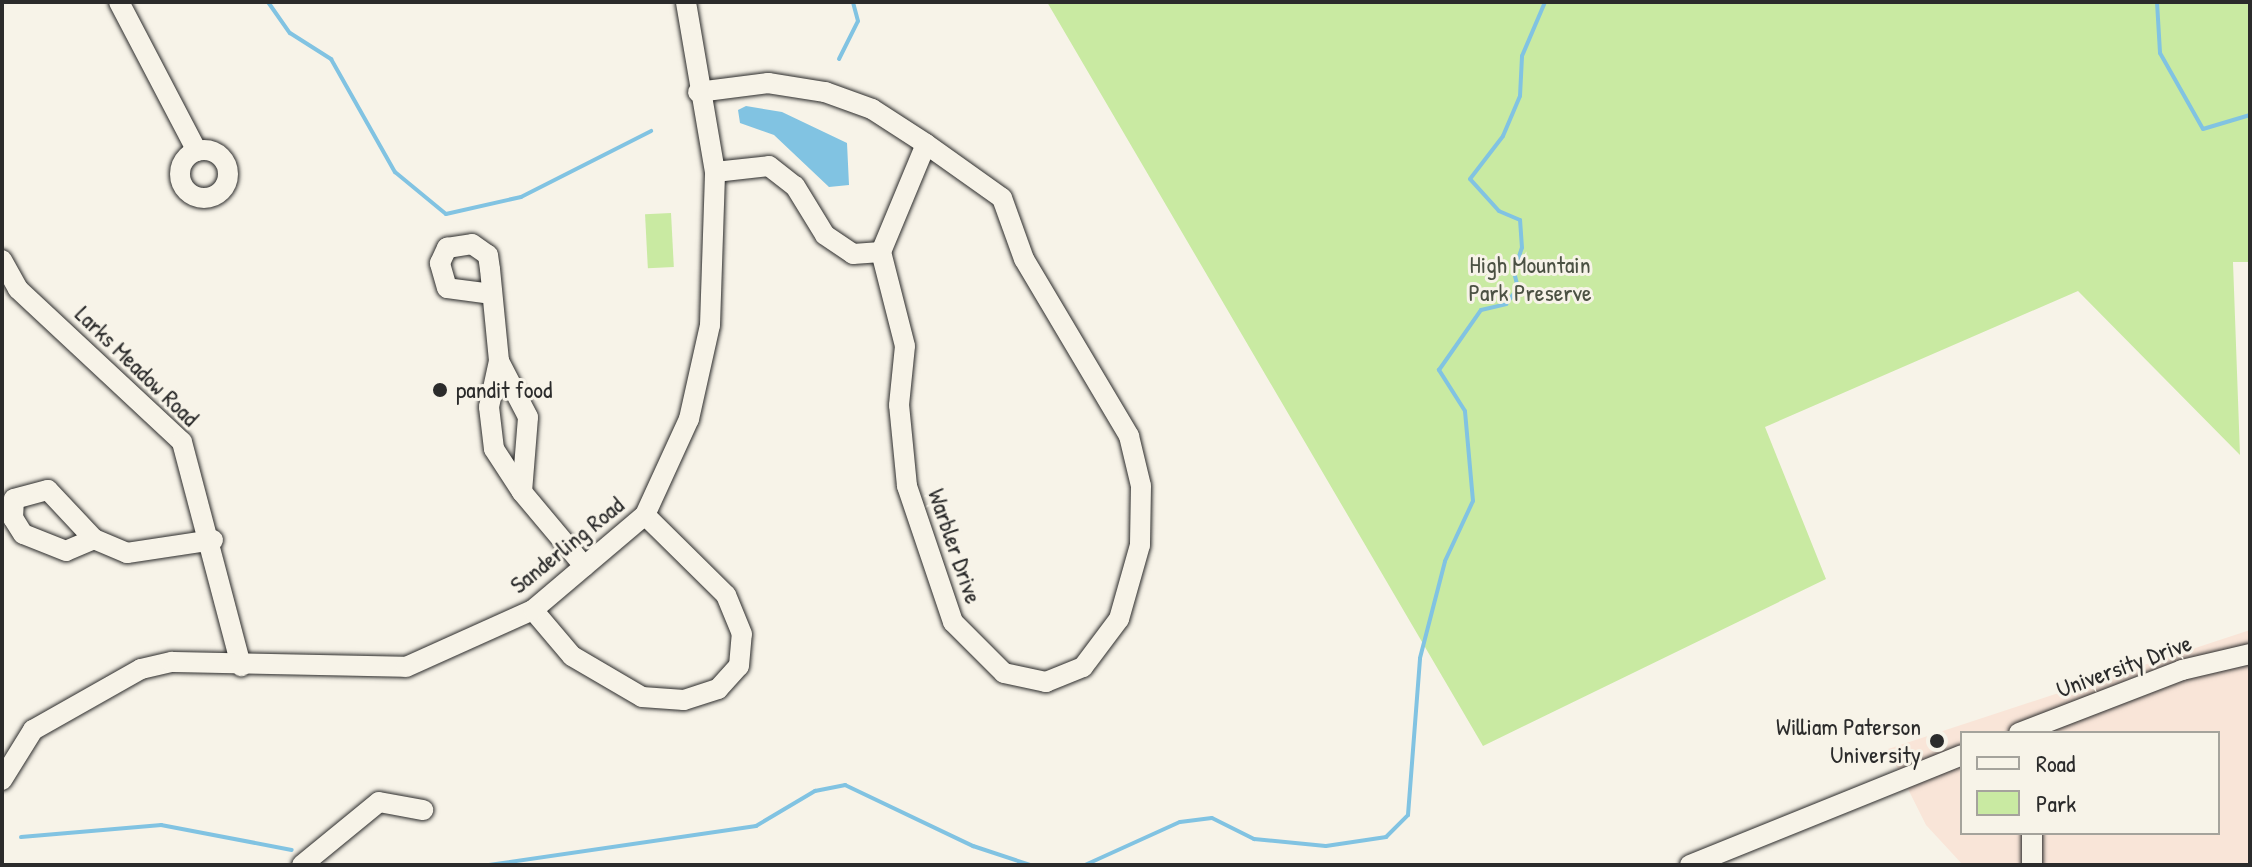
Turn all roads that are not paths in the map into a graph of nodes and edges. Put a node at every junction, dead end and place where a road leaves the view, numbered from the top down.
1 (119, 2) edge
2 (686, 2) edge
3 (698, 92) junction
4 (926, 144) junction
5 (197, 151) dead end
6 (715, 172) junction
7 (881, 252) junction
8 (2, 260) edge
9 (492, 294) dead end
10 (10, 295) edge
11 (499, 361) junction
12 (522, 492) junction
13 (645, 515) junction
14 (94, 539) dead end
15 (213, 540) junction
16 (584, 566) junction
17 (533, 610) junction
18 (2250, 654) edge
19 (241, 666) junction
20 (2030, 731) edge
21 (1960, 756) edge
22 (2, 780) edge
23 (423, 810) dead end
24 (2032, 835) edge
25 (302, 865) edge
26 (1690, 865) edge
27 (2032, 865) edge

1 - 5 street
2 - 3 street, Sanderling Road
3 - 4 street, Warbler Drive
3 - 6 street, Sanderling Road
4 - 7 street
4 - 7 street, Warbler Drive
6 - 7 street
6 - 13 street, Sanderling Road
8 - 10 street, Larks Meadow Road
9 - 11 street
10 - 15 street, Larks Meadow Road
11 - 12 street
11 - 12 street
12 - 16 street
13 - 16 street, Sanderling Road
13 - 17 street
14 - 15 street
15 - 19 street, Larks Meadow Road
16 - 17 street, Sanderling Road
17 - 19 street, Sanderling Road
18 - 20 street, University Drive
19 - 22 street, Sanderling Road
21 - 26 street
23 - 25 street
24 - 27 street

